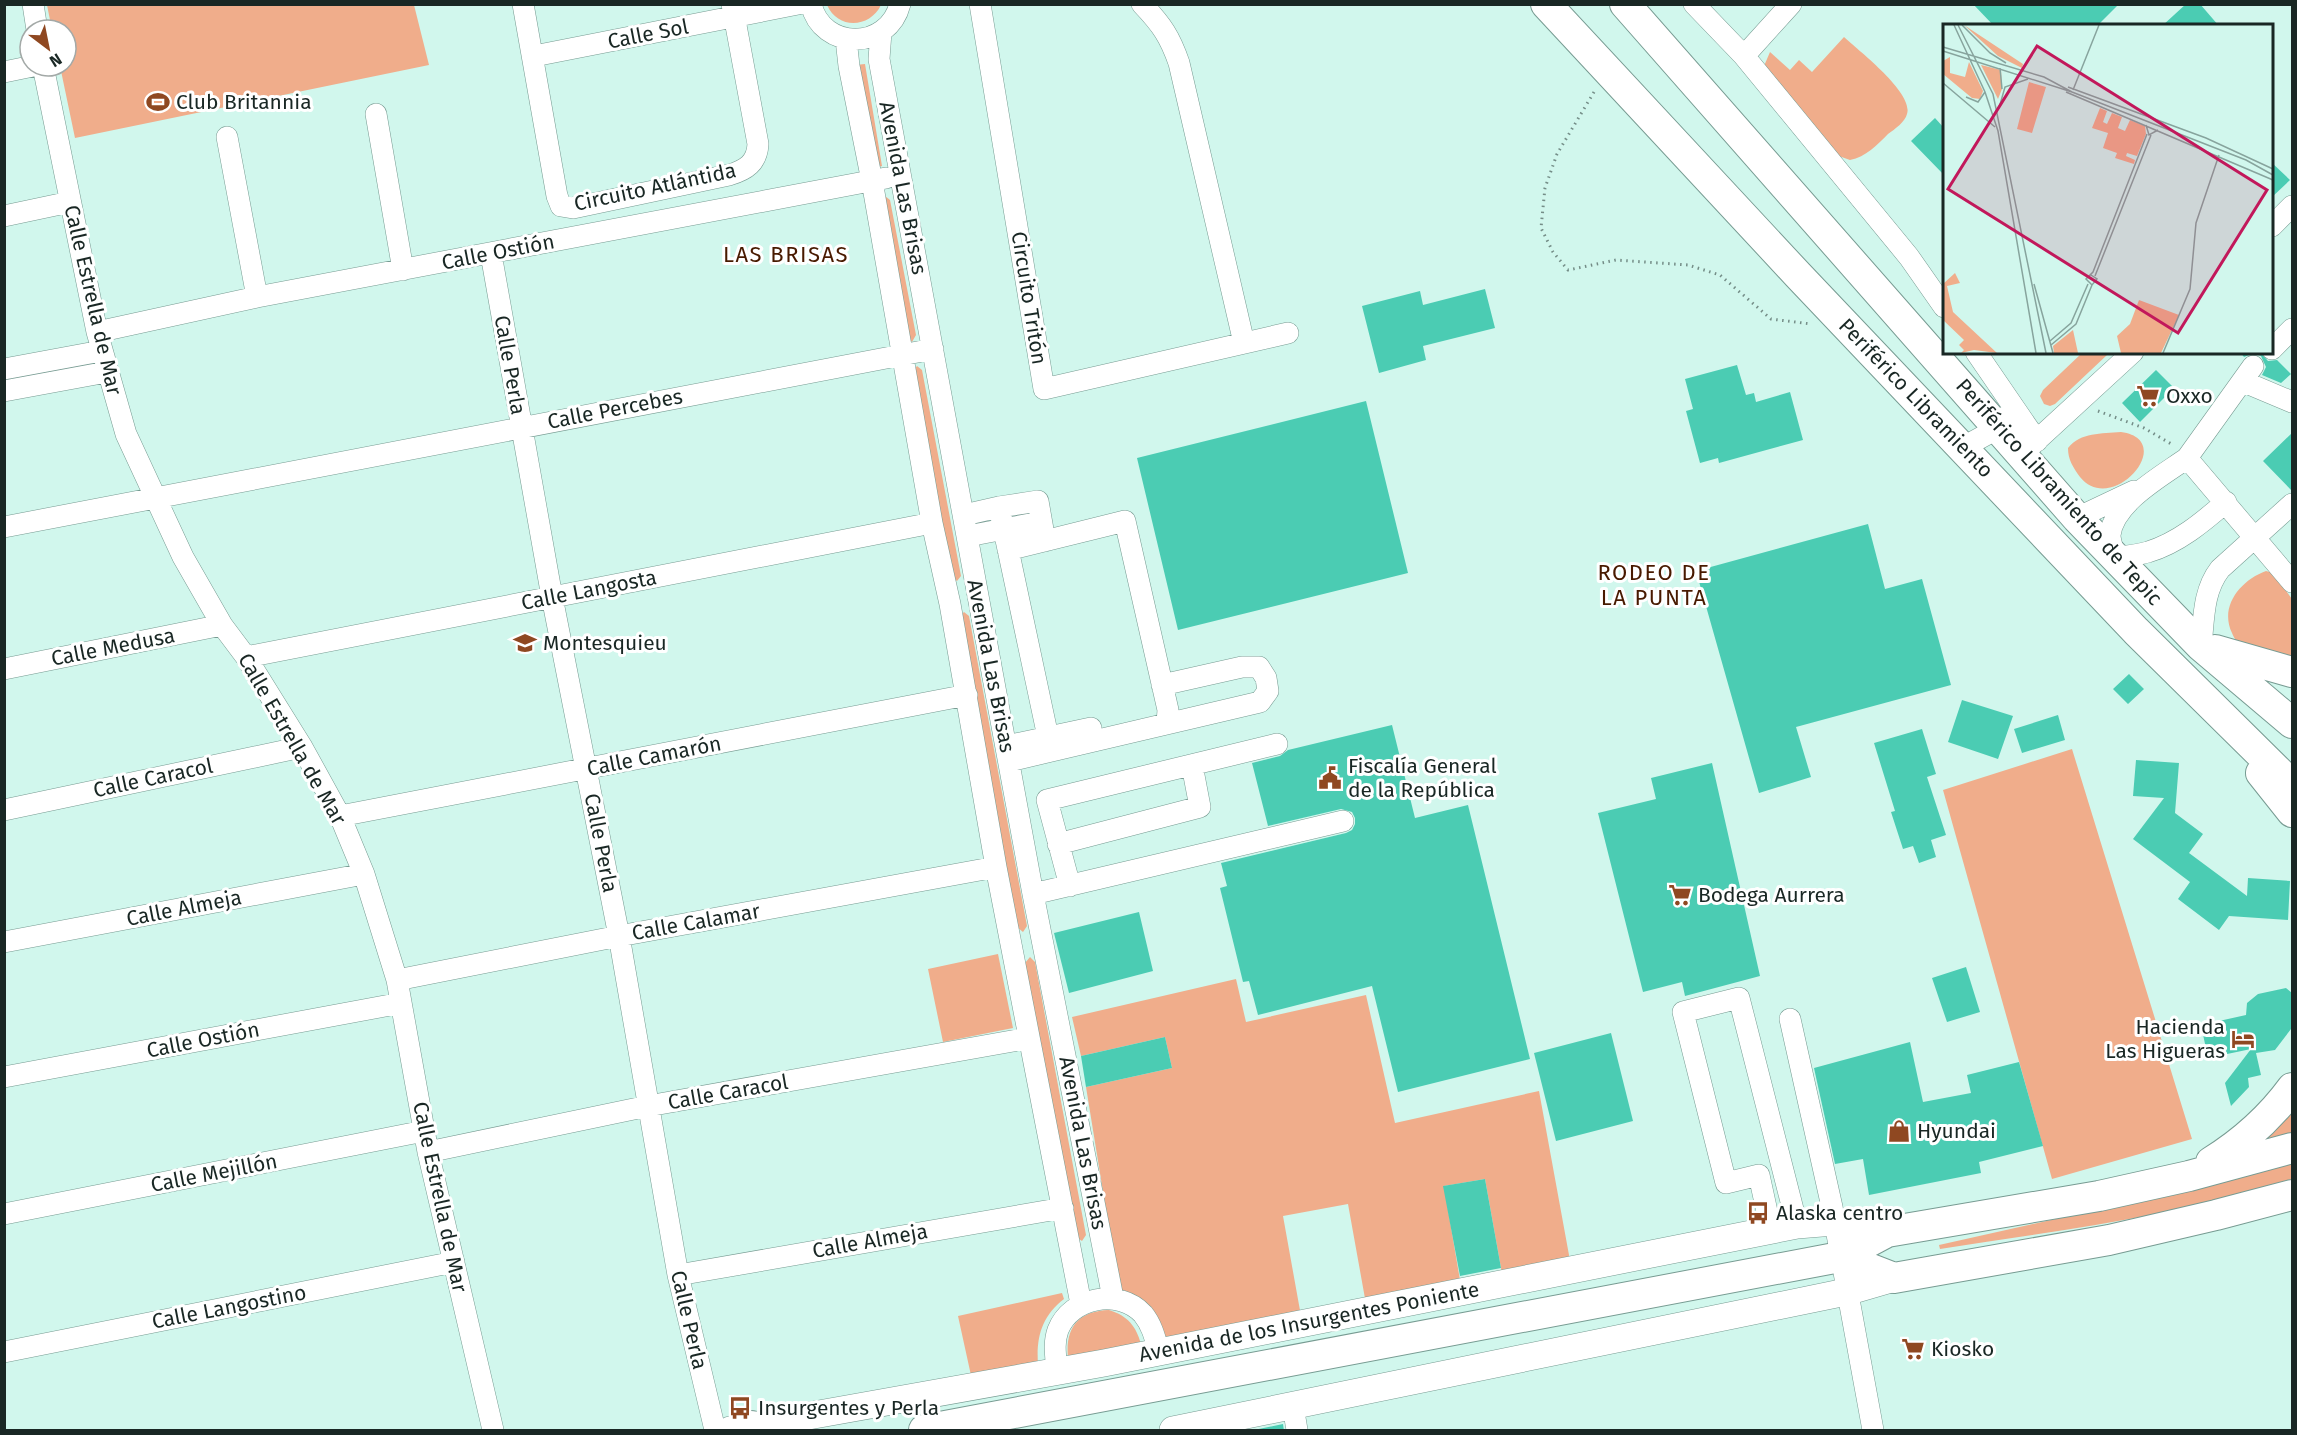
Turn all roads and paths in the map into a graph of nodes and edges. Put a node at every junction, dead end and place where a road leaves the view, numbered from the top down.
1 (523, 4) edge
2 (798, 4) edge
3 (811, 4) edge
4 (900, 4) edge
5 (980, 4) edge
6 (1142, 4) edge
7 (1546, 4) edge
8 (1625, 4) edge
9 (1694, 4) edge
10 (1791, 4) edge
11 (733, 11) edge
12 (881, 32) junction
13 (846, 39) junction
14 (534, 56) junction
15 (1743, 56) junction
16 (1607, 69) junction
17 (45, 78) edge
18 (376, 114) dead end
19 (227, 136) dead end
20 (901, 176) junction
21 (872, 180) junction
22 (70, 202) junction
23 (2292, 206) edge
24 (4, 216) edge
25 (2273, 224) edge
26 (491, 254) junction
27 (403, 270) junction
28 (1798, 275) junction
29 (257, 297) junction
30 (1943, 307) edge
31 (1845, 324) junction
32 (2292, 329) edge
33 (1288, 333) dead end
34 (99, 342) junction
35 (1244, 343) junction
36 (1943, 347) edge
37 (2273, 347) edge
38 (933, 349) junction
39 (1949, 354) edge
40 (1977, 354) edge
41 (2131, 354) edge
42 (903, 355) junction
43 (4, 369) edge
44 (107, 372) junction
45 (4, 391) edge
46 (2292, 402) edge
47 (2075, 406) junction
48 (2004, 413) junction
49 (521, 427) junction
50 (1971, 443) junction
51 (2029, 448) junction
52 (2187, 458) junction
53 (2158, 479) junction
54 (155, 497) junction
55 (2226, 502) junction
56 (2292, 504) edge
57 (999, 507) junction
58 (964, 515) junction
59 (2077, 518) junction
60 (932, 523) junction
61 (4, 527) edge
62 (1004, 528) junction
63 (1043, 531) junction
64 (968, 536) junction
65 (2255, 536) junction
66 (1008, 550) junction
67 (2115, 558) junction
68 (2292, 582) edge
69 (552, 597) junction
70 (979, 599) junction
71 (950, 604) junction
72 (222, 625) junction
73 (2142, 638) junction
74 (2201, 646) junction
75 (246, 657) junction
76 (4, 669) edge
77 (2292, 672) edge
78 (1162, 685) junction
79 (967, 695) junction
80 (1168, 717) junction
81 (2292, 723) edge
82 (1049, 744) junction
83 (1277, 744) dead end
84 (302, 747) junction
85 (2256, 749) junction
86 (1007, 753) junction
87 (1192, 765) junction
88 (586, 769) junction
89 (2292, 785) edge
90 (4, 810) edge
91 (2292, 812) edge
92 (340, 816) junction
93 (1343, 821) dead end
94 (1058, 844) junction
95 (996, 867) junction
96 (364, 874) junction
97 (1070, 886) junction
98 (1033, 894) junction
99 (619, 936) junction
100 (4, 942) edge
101 (397, 980) junction
102 (401, 1003) junction
103 (1790, 1019) dead end
104 (1029, 1038) junction
105 (4, 1077) edge
106 (2292, 1088) edge
107 (648, 1106) junction
108 (426, 1142) junction
109 (2292, 1148) edge
110 (2189, 1176) junction
111 (2292, 1195) edge
112 (2292, 1200) edge
113 (1063, 1208) junction
114 (4, 1214) edge
115 (2216, 1215) junction
116 (1834, 1222) junction
117 (1797, 1224) junction
118 (1771, 1230) junction
119 (1887, 1232) junction
120 (1104, 1249) junction
121 (1071, 1254) junction
122 (1840, 1257) junction
123 (454, 1262) junction
124 (678, 1275) junction
125 (1894, 1278) junction
126 (1846, 1292) junction
127 (1113, 1298) junction
128 (1081, 1304) junction
129 (4, 1352) edge
130 (1159, 1352) junction
131 (1057, 1371) junction
132 (1295, 1418) edge
133 (742, 1429) edge
134 (493, 1431) edge
135 (715, 1431) edge
136 (924, 1431) edge
137 (1173, 1431) edge
138 (1873, 1431) edge

1 - 14 street, Circuito Atlántida
2 - 11 street, Calle Sol
3 - 13 street
4 - 12 street
5 - 35 street, Circuito Tritón
6 - 35 street
7 - 16 highway, Periférico Libramiento
8 - 36 highway, Periférico Libramiento de Tepic
9 - 15 street
10 - 15 street
11 - 14 street, Calle Sol
11 - 14 street, Circuito Atlántida
12 - 13 street
12 - 20 street, Avenida Las Brisas
13 - 21 street, Avenida Las Brisas
15 - 30 street
16 - 28 highway, Periférico Libramiento
16 - 31 path
17 - 22 street, Calle Estrella de Mar
18 - 27 street
19 - 29 street
20 - 21 street, Calle Ostión
20 - 38 street, Avenida Las Brisas
21 - 26 street, Calle Ostión
21 - 42 street, Avenida Las Brisas
22 - 24 street
22 - 34 street, Calle Estrella de Mar
23 - 25 street
26 - 27 street, Calle Ostión
26 - 49 street, Calle Perla
27 - 29 street, Calle Ostión
28 - 31 highway, Periférico Libramiento
28 - 50 highway
29 - 34 street, Calle Ostión
31 - 73 highway, Periférico Libramiento
32 - 37 street
33 - 35 street, Circuito Tritón
34 - 43 street, Calle Ostión
34 - 44 street, Calle Estrella de Mar
38 - 42 street, Calle Percebes
38 - 58 street, Avenida Las Brisas
39 - 48 highway, Periférico Libramiento de Tepic
40 - 48 street
41 - 47 street
42 - 49 street, Calle Percebes
42 - 60 street, Avenida Las Brisas
44 - 45 street
44 - 54 street, Calle Estrella de Mar
46 - 52 street
47 - 51 street
47 - 52 path
48 - 50 street
48 - 51 highway, Periférico Libramiento de Tepic
49 - 54 street, Calle Percebes
49 - 69 street, Calle Perla
50 - 67 highway
51 - 59 highway, Periférico Libramiento de Tepic
52 - 53 street
52 - 55 street
53 - 59 street
53 - 67 street
54 - 61 street, Calle Percebes
54 - 72 street, Calle Estrella de Mar
55 - 65 street
55 - 67 street
56 - 65 street
57 - 58 street
57 - 62 street
57 - 63 street
58 - 64 street, Avenida Las Brisas
59 - 67 highway, Periférico Libramiento de Tepic
60 - 69 street, Calle Langosta
60 - 71 street, Avenida Las Brisas
62 - 63 street
62 - 64 street
62 - 66 street
63 - 66 street
63 - 78 street
64 - 70 street, Avenida Las Brisas
65 - 68 street
65 - 74 street
66 - 82 street
67 - 74 highway, Periférico Libramiento de Tepic
67 - 85 highway
69 - 75 street, Calle Langosta
69 - 88 street, Calle Perla
70 - 71 street
70 - 86 street, Avenida Las Brisas
71 - 79 street, Avenida Las Brisas
72 - 75 street, Calle Estrella de Mar
72 - 76 street, Calle Medusa
73 - 85 highway, Periférico Libramiento
73 - 91 highway
74 - 77 highway
74 - 81 highway, Periférico Libramiento de Tepic
75 - 84 street, Calle Estrella de Mar
78 - 80 street
78 - 80 street
79 - 88 street, Calle Camarón
79 - 95 street, Avenida Las Brisas
80 - 82 street
82 - 86 street
83 - 87 street
84 - 90 street, Calle Caracol
84 - 92 street, Calle Estrella de Mar
85 - 89 highway, Periférico Libramiento
86 - 98 street, Avenida Las Brisas
87 - 94 street
87 - 94 street
88 - 92 street, Calle Camarón
88 - 99 street, Calle Perla
92 - 96 street, Calle Estrella de Mar
93 - 97 street
94 - 97 street
95 - 99 street, Calle Calamar
95 - 104 street, Avenida Las Brisas
96 - 100 street, Calle Almeja
96 - 101 street, Calle Estrella de Mar
97 - 98 street
98 - 120 street, Avenida Las Brisas
99 - 101 street, Calle Calamar
99 - 107 street, Calle Perla
101 - 102 street, Calle Estrella de Mar
102 - 105 street, Calle Ostión
102 - 108 street, Calle Estrella de Mar
103 - 116 street
104 - 107 street, Calle Caracol
104 - 113 street, Avenida Las Brisas
106 - 110 highway
107 - 108 street, Calle Caracol
107 - 124 street, Calle Perla
108 - 114 street, Calle Mejillón
108 - 123 street, Calle Estrella de Mar
109 - 110 highway, Avenida de los Insurgentes Poniente
110 - 119 highway, Avenida de los Insurgentes Poniente
111 - 115 highway
112 - 115 highway
113 - 121 street, Avenida Las Brisas
113 - 124 street, Calle Almeja
115 - 125 highway
116 - 117 main road, Avenida de los Insurgentes Poniente
116 - 119 main road, Avenida de los Insurgentes Poniente
116 - 122 street
117 - 118 main road, Avenida de los Insurgentes Poniente
117 - 118 street
118 - 130 main road, Avenida de los Insurgentes Poniente
119 - 122 highway, Avenida de los Insurgentes Poniente
120 - 121 street
120 - 127 street, Avenida Las Brisas
121 - 128 street, Avenida Las Brisas
122 - 125 highway
122 - 126 street
122 - 136 highway, Avenida de los Insurgentes Poniente
123 - 129 street, Calle Langostino
123 - 134 street, Calle Estrella de Mar
124 - 135 street, Calle Perla
125 - 126 main road
126 - 132 main road
126 - 138 street
127 - 128 street
127 - 130 street
128 - 131 street
130 - 131 main road, Avenida de los Insurgentes Poniente
131 - 133 main road, Avenida de los Insurgentes Poniente
132 - 137 main road

